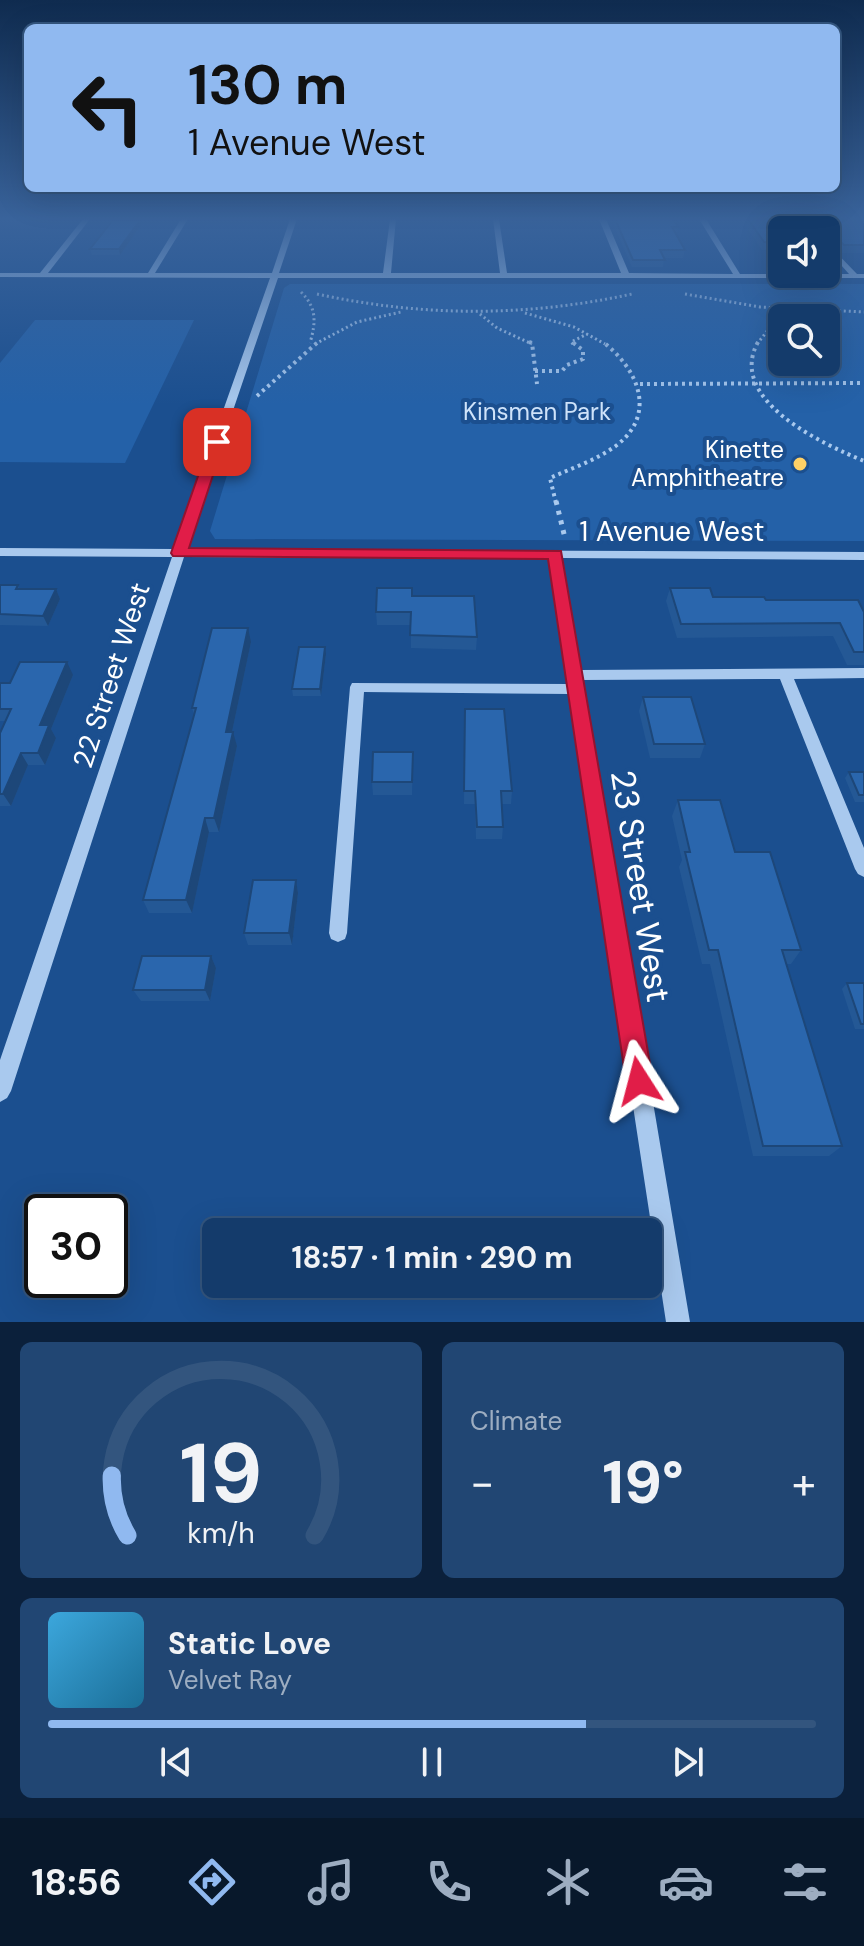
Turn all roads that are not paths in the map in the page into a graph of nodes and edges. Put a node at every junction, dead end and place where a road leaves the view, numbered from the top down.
1 (272, 281) edge
2 (0, 552) edge
3 (179, 553) junction
4 (562, 554) junction
5 (864, 556) edge
6 (785, 673) junction
7 (864, 673) edge
8 (576, 682) junction
9 (864, 869) edge
10 (338, 933) dead end
11 (0, 1091) edge
12 (678, 1322) edge

1 - 3 street, 22 Street West
2 - 3 street, 1 Avenue West
3 - 4 street, 1 Avenue West
3 - 11 street, 22 Street West
4 - 5 street, 1 Avenue West
4 - 8 street, 23 Street West
6 - 7 street
6 - 8 street
6 - 9 street
8 - 10 street
8 - 12 street, 23 Street West

